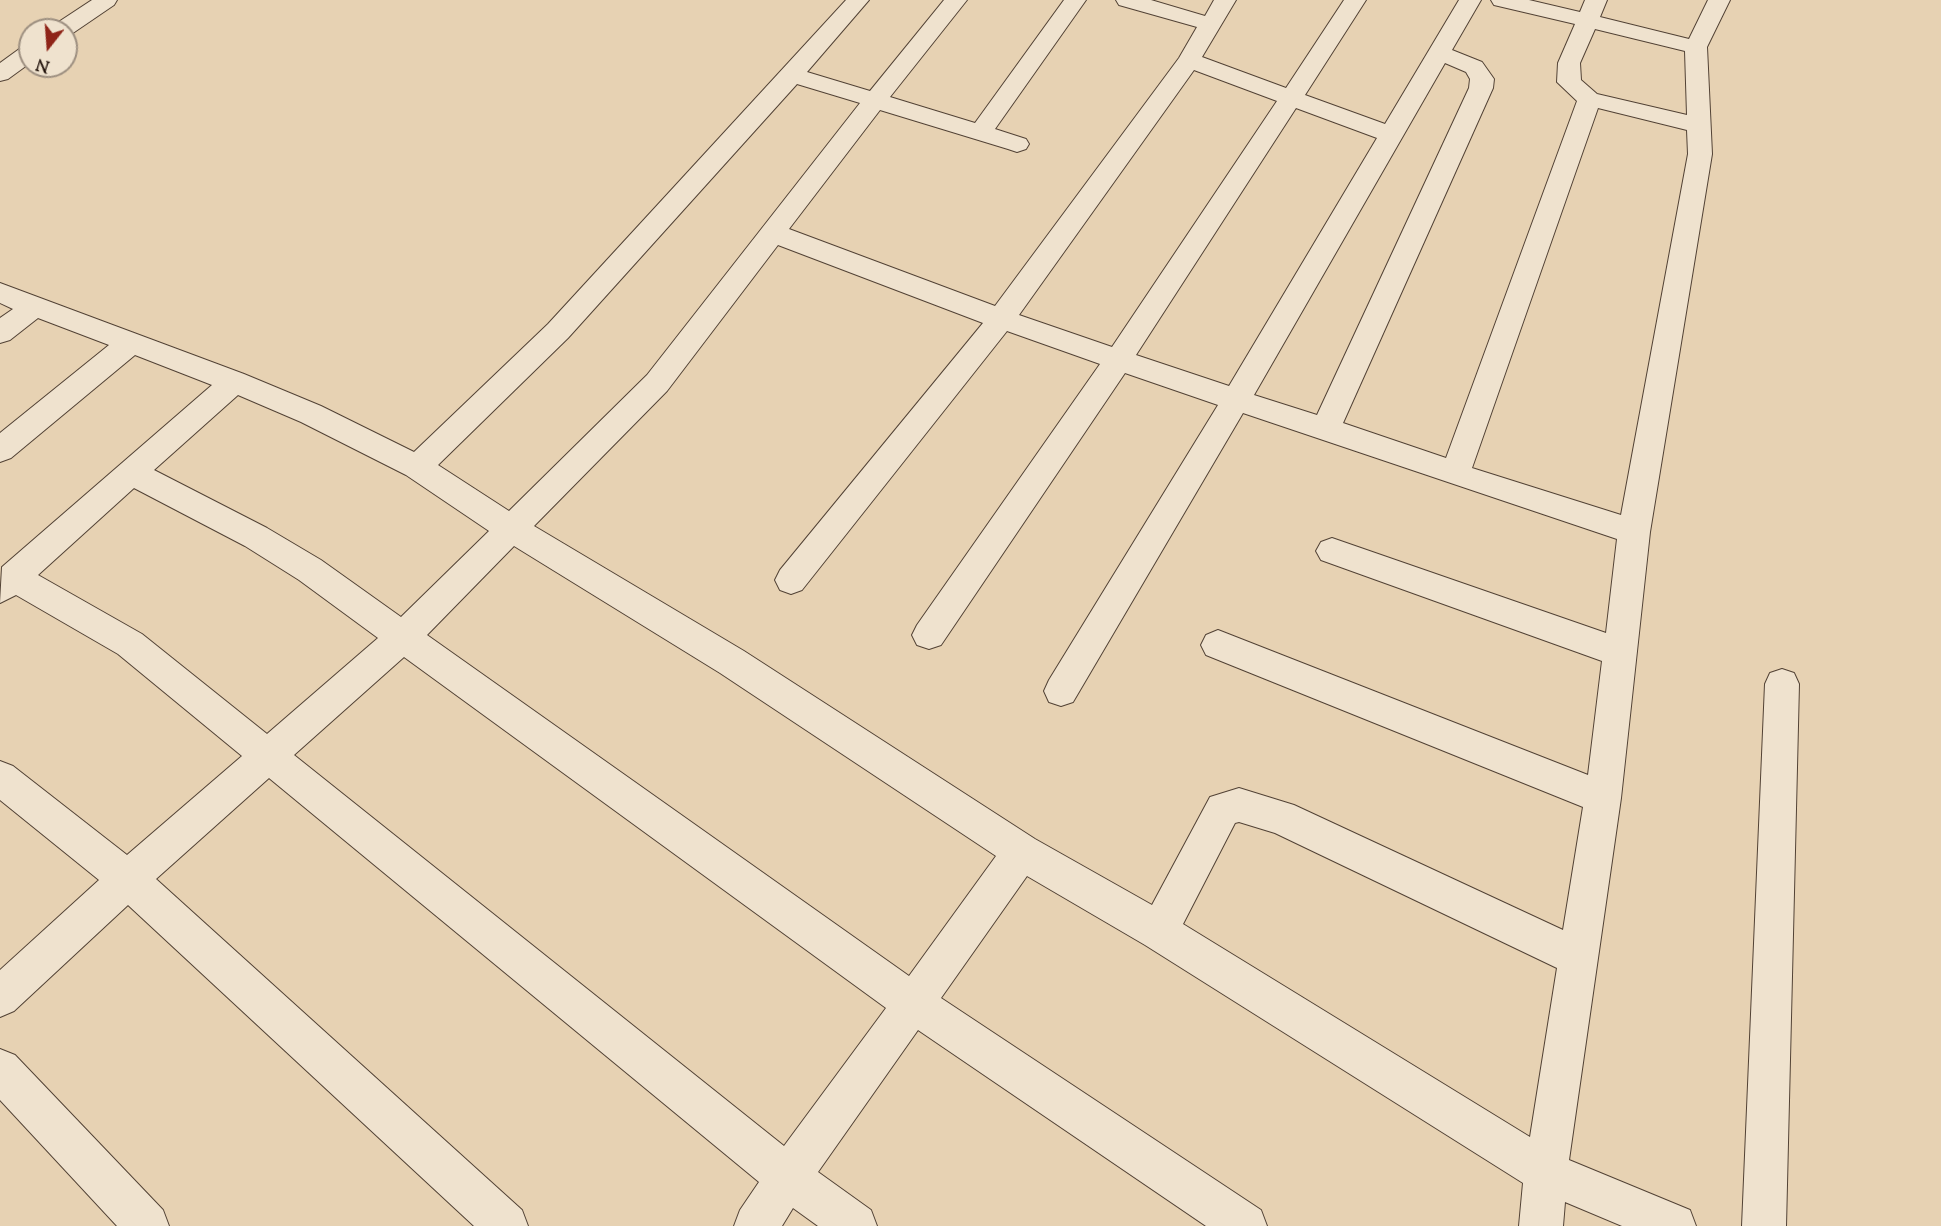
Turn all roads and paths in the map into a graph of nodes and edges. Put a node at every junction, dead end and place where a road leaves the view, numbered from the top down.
1 (106, 0) edge
2 (858, 0) edge
3 (956, 0) edge
4 (1075, 0) edge
5 (1127, 0) edge
6 (1225, 0) edge
7 (1355, 0) edge
8 (1470, 0) edge
9 (1502, 0) edge
10 (1596, 0) edge
11 (1719, 0) edge
12 (78, 19) edge
13 (1585, 22) junction
14 (1210, 24) junction
15 (1696, 47) junction
16 (1440, 54) junction
17 (1189, 60) junction
18 (18, 61) edge
19 (0, 74) edge
20 (792, 75) junction
21 (1292, 98) junction
22 (1589, 99) junction
23 (875, 100) junction
24 (1700, 126) junction
25 (980, 133) junction
26 (1390, 135) junction
27 (1017, 144) dead end
28 (773, 233) junction
29 (0, 293) edge
30 (34, 307) junction
31 (1001, 319) junction
32 (0, 333) edge
33 (130, 343) junction
34 (1119, 359) junction
35 (234, 382) junction
36 (1236, 400) junction
37 (1325, 429) junction
38 (0, 450) edge
39 (417, 467) junction
40 (131, 472) junction
41 (1455, 474) junction
42 (510, 528) junction
43 (1634, 532) junction
44 (1332, 551) dead end
45 (791, 580) dead end
46 (6, 583) edge
47 (929, 635) dead end
48 (403, 637) junction
49 (1218, 645) dead end
50 (1619, 652) junction
51 (1782, 684) dead end
52 (1061, 691) dead end
53 (266, 756) junction
54 (0, 778) edge
55 (1602, 798) junction
56 (1022, 852) junction
57 (128, 879) junction
58 (1159, 931) junction
59 (1578, 957) junction
60 (0, 997) edge
61 (913, 1003) junction
62 (0, 1070) edge
63 (1546, 1173) junction
64 (788, 1177) junction
65 (147, 1226) edge
66 (506, 1226) edge
67 (756, 1226) edge
68 (855, 1226) edge
69 (1245, 1226) edge
70 (1541, 1226) edge
71 (1674, 1226) edge
72 (1764, 1226) edge

1 - 12 street
2 - 20 street
3 - 23 street
4 - 25 street
5 - 14 street
6 - 14 street
7 - 21 street
8 - 16 street
9 - 13 street
10 - 13 street
11 - 15 street
13 - 15 street
13 - 22 street
14 - 17 street
15 - 24 street
16 - 26 street
16 - 37 street
17 - 21 street
17 - 31 street
18 - 19 street
20 - 23 street
20 - 39 street
21 - 26 street
21 - 34 street
22 - 24 street
22 - 41 street
23 - 25 street
23 - 28 street
24 - 43 street
25 - 27 street
26 - 36 street
28 - 31 street
28 - 42 street
29 - 30 street
30 - 32 street
30 - 33 street
31 - 34 street
31 - 45 street
33 - 35 street
33 - 38 street
34 - 36 street
34 - 47 street
35 - 39 street
35 - 40 street
36 - 37 street
36 - 52 street
37 - 41 street
39 - 42 street
40 - 46 street
40 - 48 street
41 - 43 street
42 - 48 street
42 - 56 street
43 - 50 street
44 - 50 street
46 - 53 street
48 - 53 street
48 - 61 street
49 - 55 street
50 - 55 street
51 - 72 street
53 - 57 street
53 - 64 street
54 - 57 street
55 - 59 street
56 - 58 street
56 - 61 street
57 - 60 street
57 - 66 street
58 - 59 street
58 - 63 street
59 - 63 street
61 - 64 street
61 - 69 street
62 - 65 street
63 - 70 street
63 - 71 street
64 - 67 street
64 - 68 street

